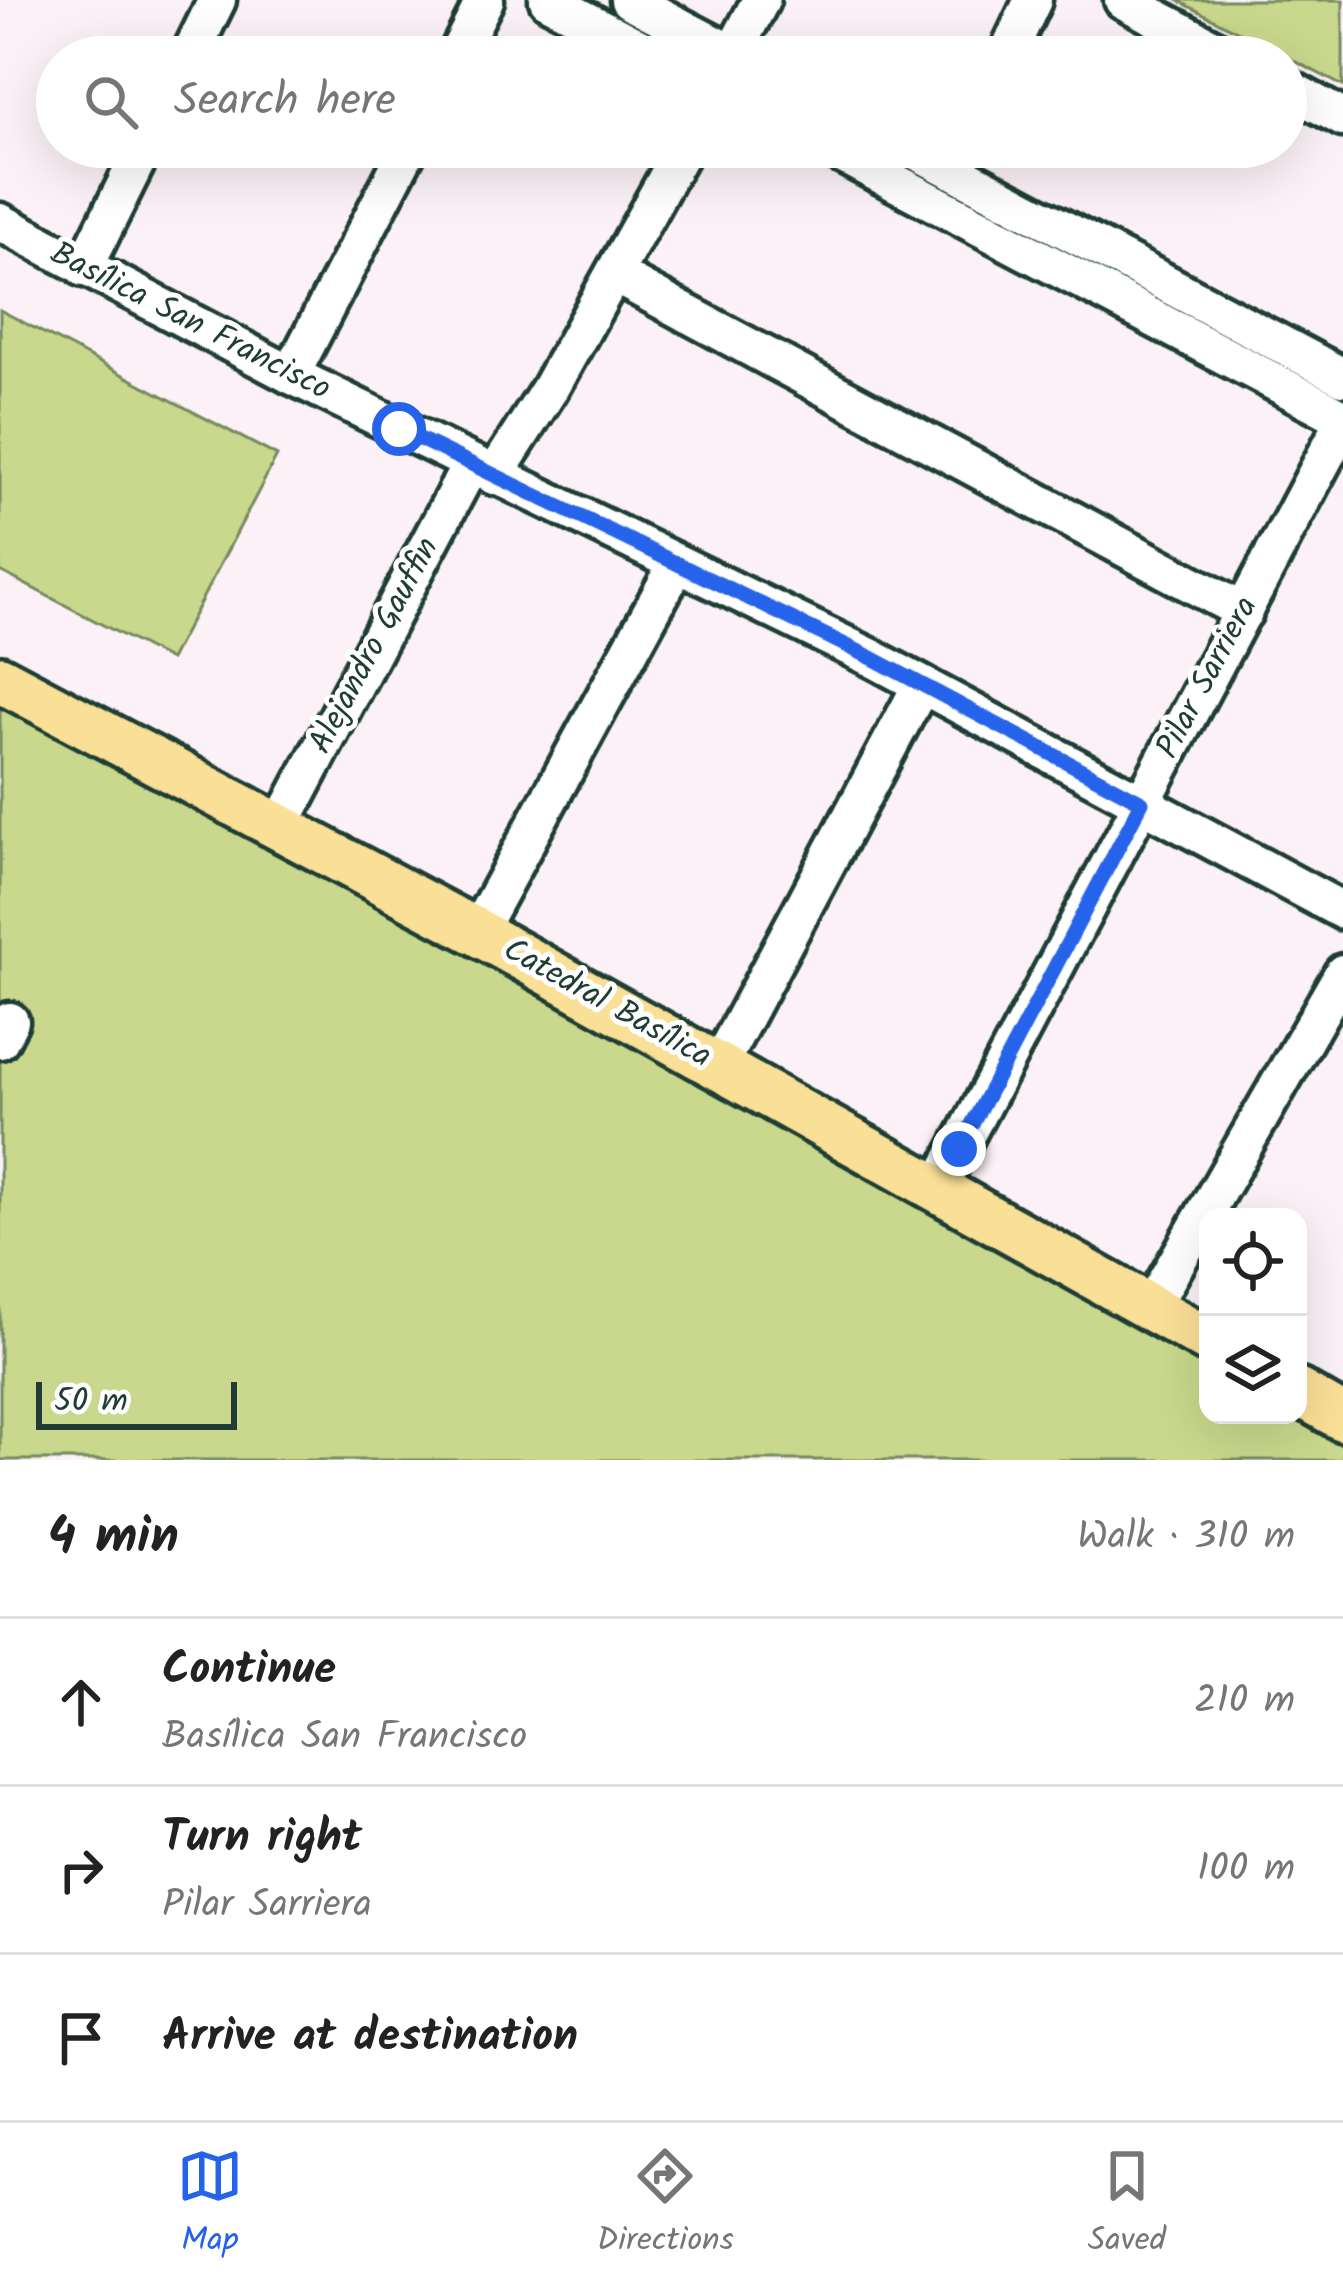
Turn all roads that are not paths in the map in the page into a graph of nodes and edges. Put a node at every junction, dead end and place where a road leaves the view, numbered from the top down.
1 (218, 0) edge
2 (485, 0) edge
3 (548, 0) edge
4 (629, 0) edge
5 (761, 0) edge
6 (1033, 0) edge
7 (1123, 0) edge
8 (200, 36) edge
9 (467, 36) edge
10 (616, 36) edge
11 (696, 36) edge
12 (744, 36) edge
13 (1016, 36) edge
14 (1190, 36) edge
15 (1307, 98) edge
16 (1343, 118) edge
17 (134, 168) edge
18 (398, 168) edge
19 (672, 168) edge
20 (868, 168) edge
21 (975, 168) edge
22 (0, 222) edge
23 (84, 268) junction
24 (614, 275) junction
25 (291, 375) junction
26 (1343, 377) edge
27 (1343, 420) edge
28 (482, 470) junction
29 (676, 566) junction
30 (1244, 612) junction
31 (0, 679) edge
32 (921, 686) junction
33 (1142, 802) junction
34 (280, 827) junction
35 (1343, 911) edge
36 (477, 932) junction
37 (1343, 973) edge
38 (719, 1065) junction
39 (938, 1188) junction
40 (1151, 1307) junction
41 (1199, 1335) edge
42 (1307, 1397) edge
43 (1343, 1418) edge

1 - 8 street
2 - 9 street
3 - 10 street
4 - 11 street
5 - 12 street
6 - 13 street
7 - 14 street
15 - 16 street
17 - 23 street
18 - 25 street
19 - 24 street, Alejandro Gauffin
20 - 27 street
21 - 26 street
22 - 23 street, Basílica San Francisco
23 - 25 street, Basílica San Francisco
24 - 28 street, Alejandro Gauffin
24 - 30 street
25 - 28 street, Basílica San Francisco
27 - 30 street, Pilar Sarriera
28 - 29 street, Basílica San Francisco
28 - 34 street, Alejandro Gauffin
29 - 32 street, Basílica San Francisco
29 - 36 street
30 - 33 street, Pilar Sarriera
31 - 34 main road, Catedral Basílica
32 - 33 street, Basílica San Francisco
32 - 38 street
33 - 35 street, Basílica San Francisco
33 - 39 street, Pilar Sarriera
34 - 36 main road, Catedral Basílica
36 - 38 main road, Catedral Basílica
37 - 40 street
38 - 39 main road, Catedral Basílica
39 - 40 main road, Catedral Basílica
40 - 41 main road, Catedral Basílica
42 - 43 main road

